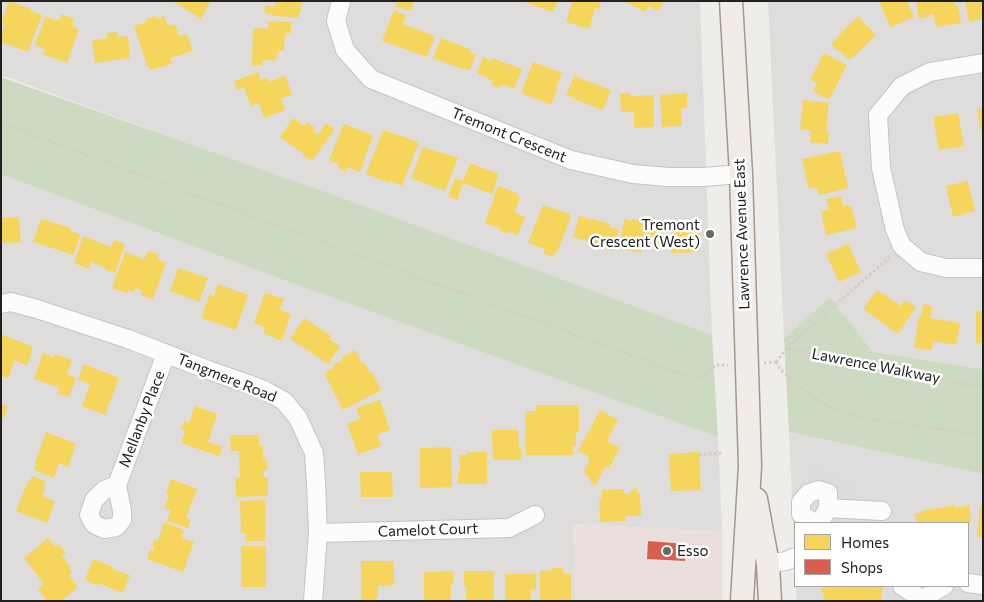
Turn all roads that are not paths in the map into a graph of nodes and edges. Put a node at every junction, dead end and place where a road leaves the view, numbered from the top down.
1 (341, 1) edge
2 (731, 1) edge
3 (983, 62) edge
4 (741, 174) junction
5 (983, 268) edge
6 (1, 304) edge
7 (166, 354) junction
8 (750, 466) junction
9 (117, 485) dead end
10 (882, 511) dead end
11 (535, 515) dead end
12 (824, 516) edge
13 (813, 522) edge
14 (318, 534) junction
15 (794, 557) edge
16 (768, 564) junction
17 (969, 584) edge
18 (983, 585) edge
19 (904, 587) edge
20 (942, 587) edge
21 (923, 600) edge
22 (313, 601) edge
23 (742, 601) edge
24 (770, 601) edge

1 - 4 street, Tremont Crescent
2 - 4 main road, Lawrence Avenue East
3 - 5 street
4 - 8 main road, Lawrence Avenue East
6 - 7 street, Tangmere Road
7 - 9 street, Mellanby Place
7 - 14 street, Tangmere Road
8 - 16 main road, Lawrence Avenue East
8 - 23 main road, Lawrence Avenue East
10 - 12 street
11 - 14 street, Camelot Court
12 - 13 street
14 - 22 street, Tangmere Road
15 - 16 street
16 - 24 main road, Lawrence Avenue East
17 - 18 street
19 - 21 street
20 - 21 street

